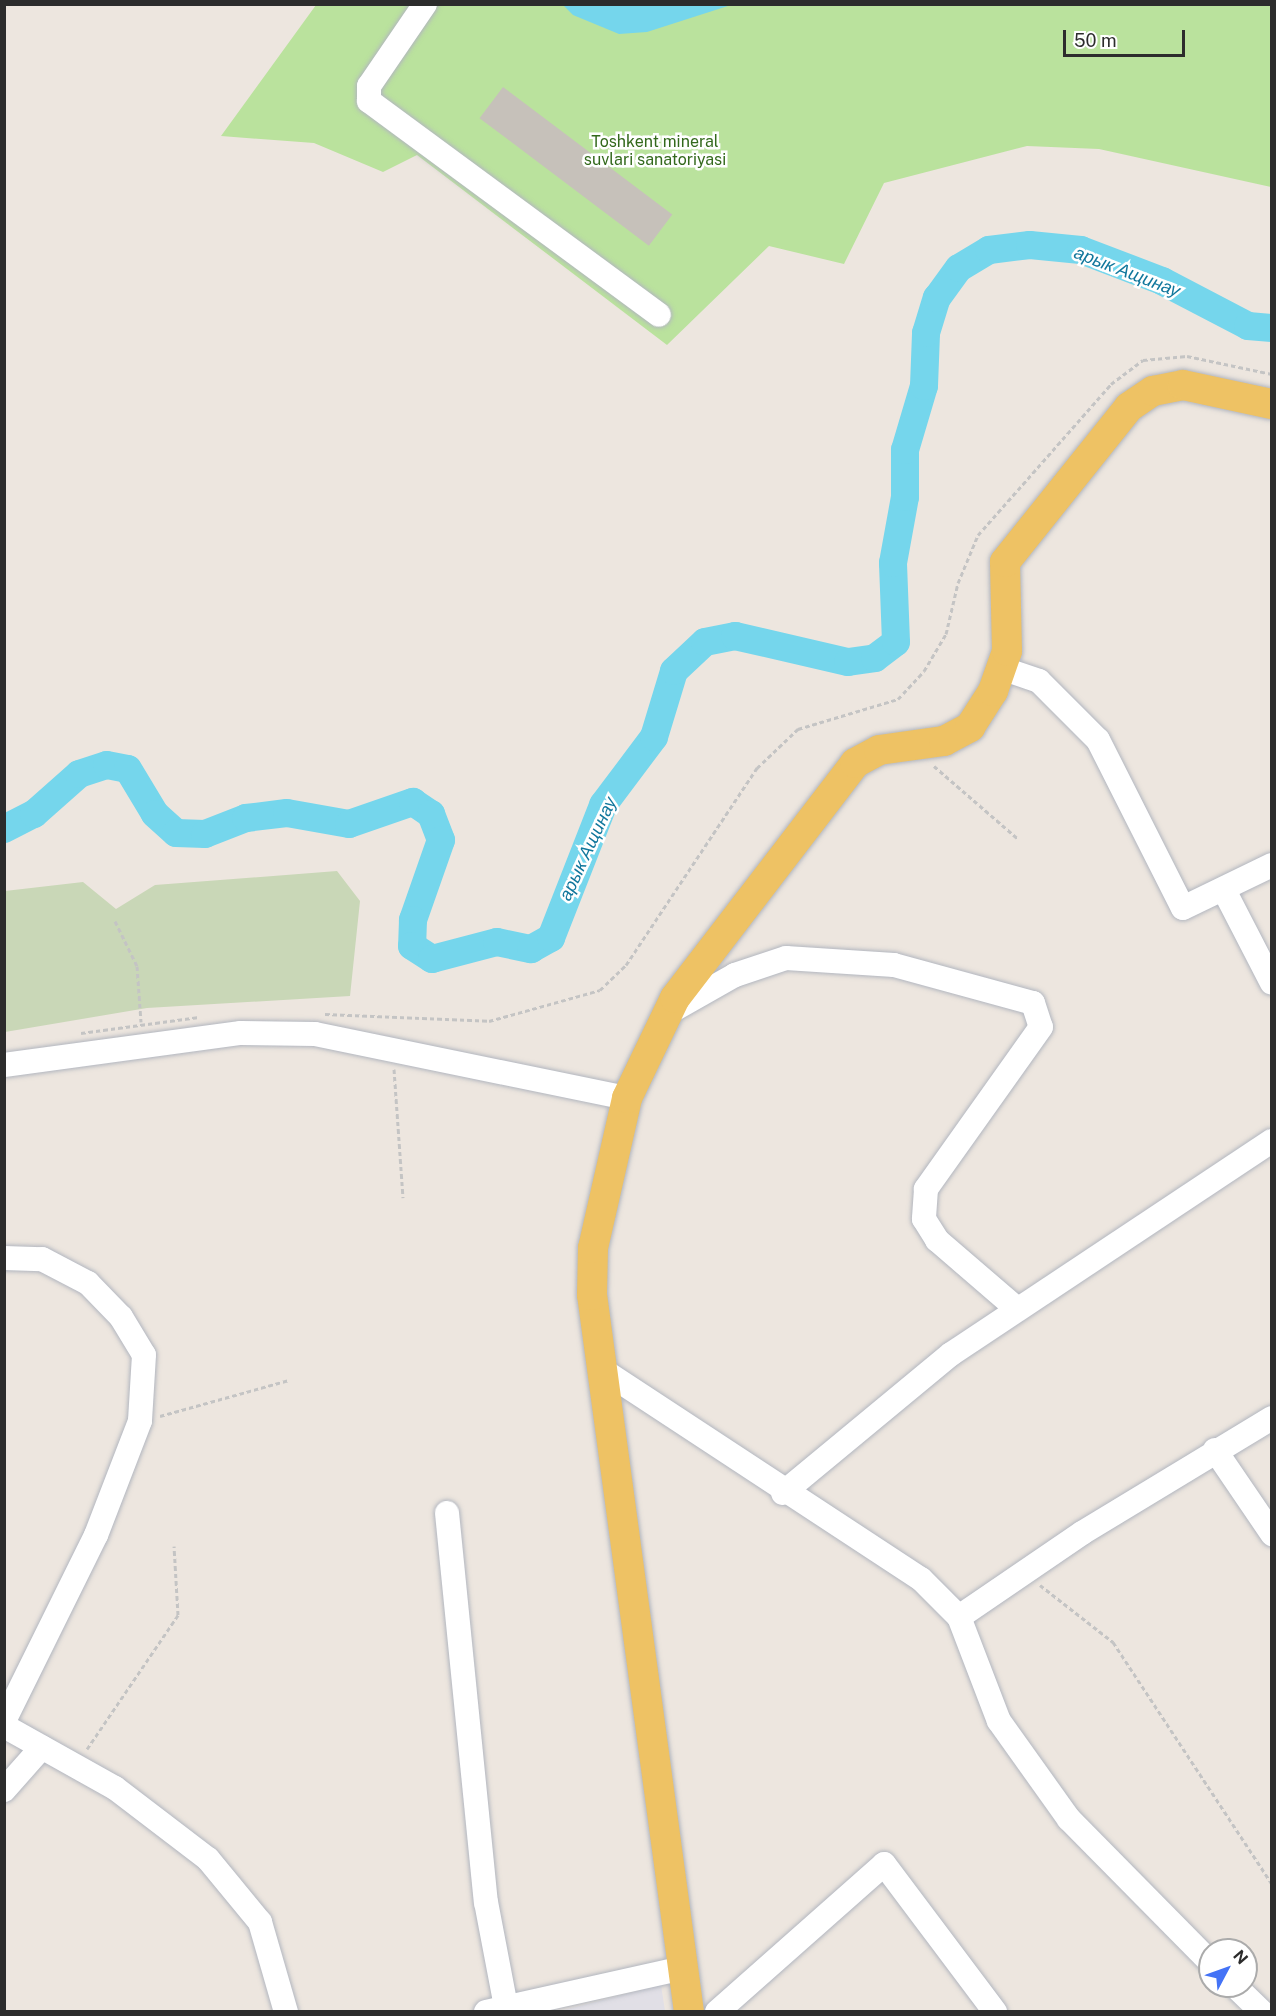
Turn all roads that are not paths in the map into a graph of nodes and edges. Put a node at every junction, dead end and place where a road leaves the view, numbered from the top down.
1 (425, 4) edge
2 (659, 315) dead end
3 (1272, 404) edge
4 (1001, 668) junction
5 (1272, 865) edge
6 (1225, 892) junction
7 (1272, 983) edge
8 (666, 1014) junction
9 (4, 1065) edge
10 (627, 1098) junction
11 (1272, 1141) edge
12 (4, 1258) edge
13 (1016, 1308) junction
14 (602, 1370) junction
15 (1272, 1418) edge
16 (1215, 1450) junction
17 (783, 1493) junction
18 (447, 1513) dead end
19 (1272, 1534) edge
20 (959, 1617) junction
21 (4, 1721) edge
22 (4, 1726) edge
23 (42, 1747) junction
24 (4, 1790) edge
25 (1198, 1950) edge
26 (683, 1968) junction
27 (1247, 1998) edge
28 (496, 2009) edge
29 (286, 2012) edge
30 (689, 2012) edge
31 (717, 2012) edge
32 (995, 2012) edge
33 (1262, 2012) edge

1 - 2 street
3 - 4 main road
4 - 6 street
4 - 8 main road
5 - 6 street
6 - 7 street
8 - 10 main road
8 - 13 street
9 - 10 street
10 - 14 main road
11 - 13 street
12 - 21 street
13 - 17 street
14 - 17 street
14 - 26 main road
15 - 16 street
16 - 19 street
16 - 20 street
17 - 20 street
18 - 28 street
20 - 25 street
22 - 23 street
23 - 24 street
23 - 29 street
26 - 28 street
26 - 30 main road
27 - 33 street
31 - 32 street

